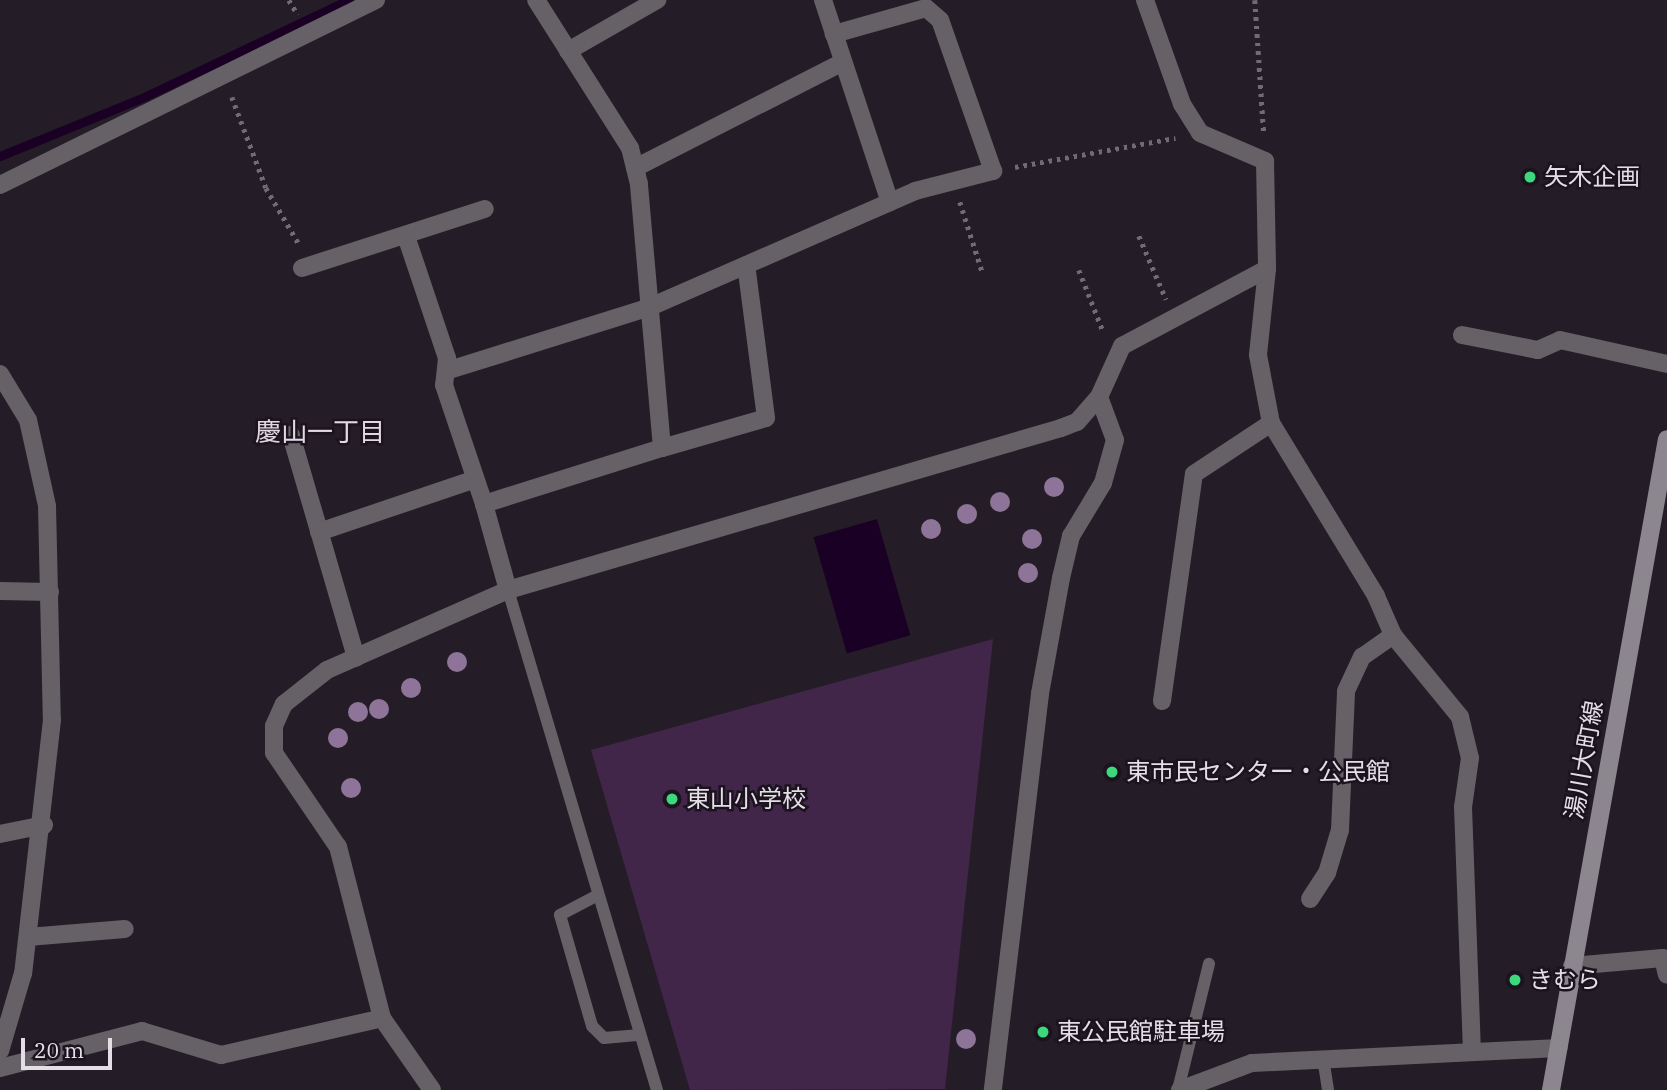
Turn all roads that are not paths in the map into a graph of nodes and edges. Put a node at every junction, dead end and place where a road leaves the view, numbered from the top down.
1 (376, 0) edge
2 (536, 0) edge
3 (657, 0) edge
4 (823, 0) edge
5 (1145, 0) edge
6 (834, 34) junction
7 (568, 51) junction
8 (844, 62) junction
9 (635, 168) junction
10 (0, 185) edge
11 (890, 202) junction
12 (485, 209) dead end
13 (406, 236) junction
14 (746, 265) junction
15 (307, 267) road end
16 (1267, 269) junction
17 (649, 307) junction
18 (1462, 334) dead end
19 (1667, 364) edge
20 (446, 371) junction
21 (0, 374) edge
22 (1099, 397) junction
23 (1271, 423) junction
24 (291, 435) dead end
25 (1667, 439) edge
26 (662, 447) junction
27 (472, 480) junction
28 (484, 504) junction
29 (319, 532) junction
30 (508, 590) junction
31 (0, 591) edge
32 (51, 592) junction
33 (1393, 635) junction
34 (356, 658) junction
35 (1162, 701) dead end
36 (44, 825) junction
37 (0, 834) edge
38 (598, 895) junction
39 (1310, 899) dead end
40 (125, 929) dead end
41 (28, 937) junction
42 (1209, 964) dead end
43 (1572, 966) junction
44 (1667, 975) edge
45 (382, 1018) junction
46 (640, 1035) junction
47 (1559, 1048) junction
48 (1472, 1050) junction
49 (0, 1051) edge
50 (1323, 1058) junction
51 (0, 1068) edge
52 (432, 1090) edge
53 (657, 1090) edge
54 (993, 1090) edge
55 (1179, 1090) edge
56 (1328, 1090) edge
57 (1551, 1090) edge

1 - 10 street
2 - 7 street
3 - 7 street
4 - 6 street
5 - 16 street
6 - 8 street
6 - 11 street
7 - 9 street
8 - 9 street
8 - 11 street
9 - 17 street
11 - 14 street
12 - 13 street
13 - 15 street
13 - 20 street
14 - 17 street
14 - 26 street
16 - 22 street
16 - 23 street
17 - 20 street
17 - 26 street
18 - 19 street
20 - 27 street
21 - 32 street
22 - 30 street
22 - 54 street
23 - 33 street
23 - 35 street
24 - 29 street
25 - 43 main road, 湯川大町線
26 - 28 street
27 - 28 street
27 - 29 street
28 - 30 street
29 - 34 street
30 - 34 street
30 - 38 lane
31 - 32 street
32 - 36 street
33 - 39 street
33 - 48 street
34 - 45 street
36 - 37 street
36 - 41 street
38 - 46 lane
38 - 46 lane
40 - 41 street
41 - 49 street
42 - 55 lane
43 - 44 street
43 - 47 main road, 湯川大町線
45 - 51 street
45 - 52 street
46 - 53 lane
47 - 48 street
47 - 57 main road, 湯川大町線
48 - 50 street
50 - 55 street
50 - 56 lane

